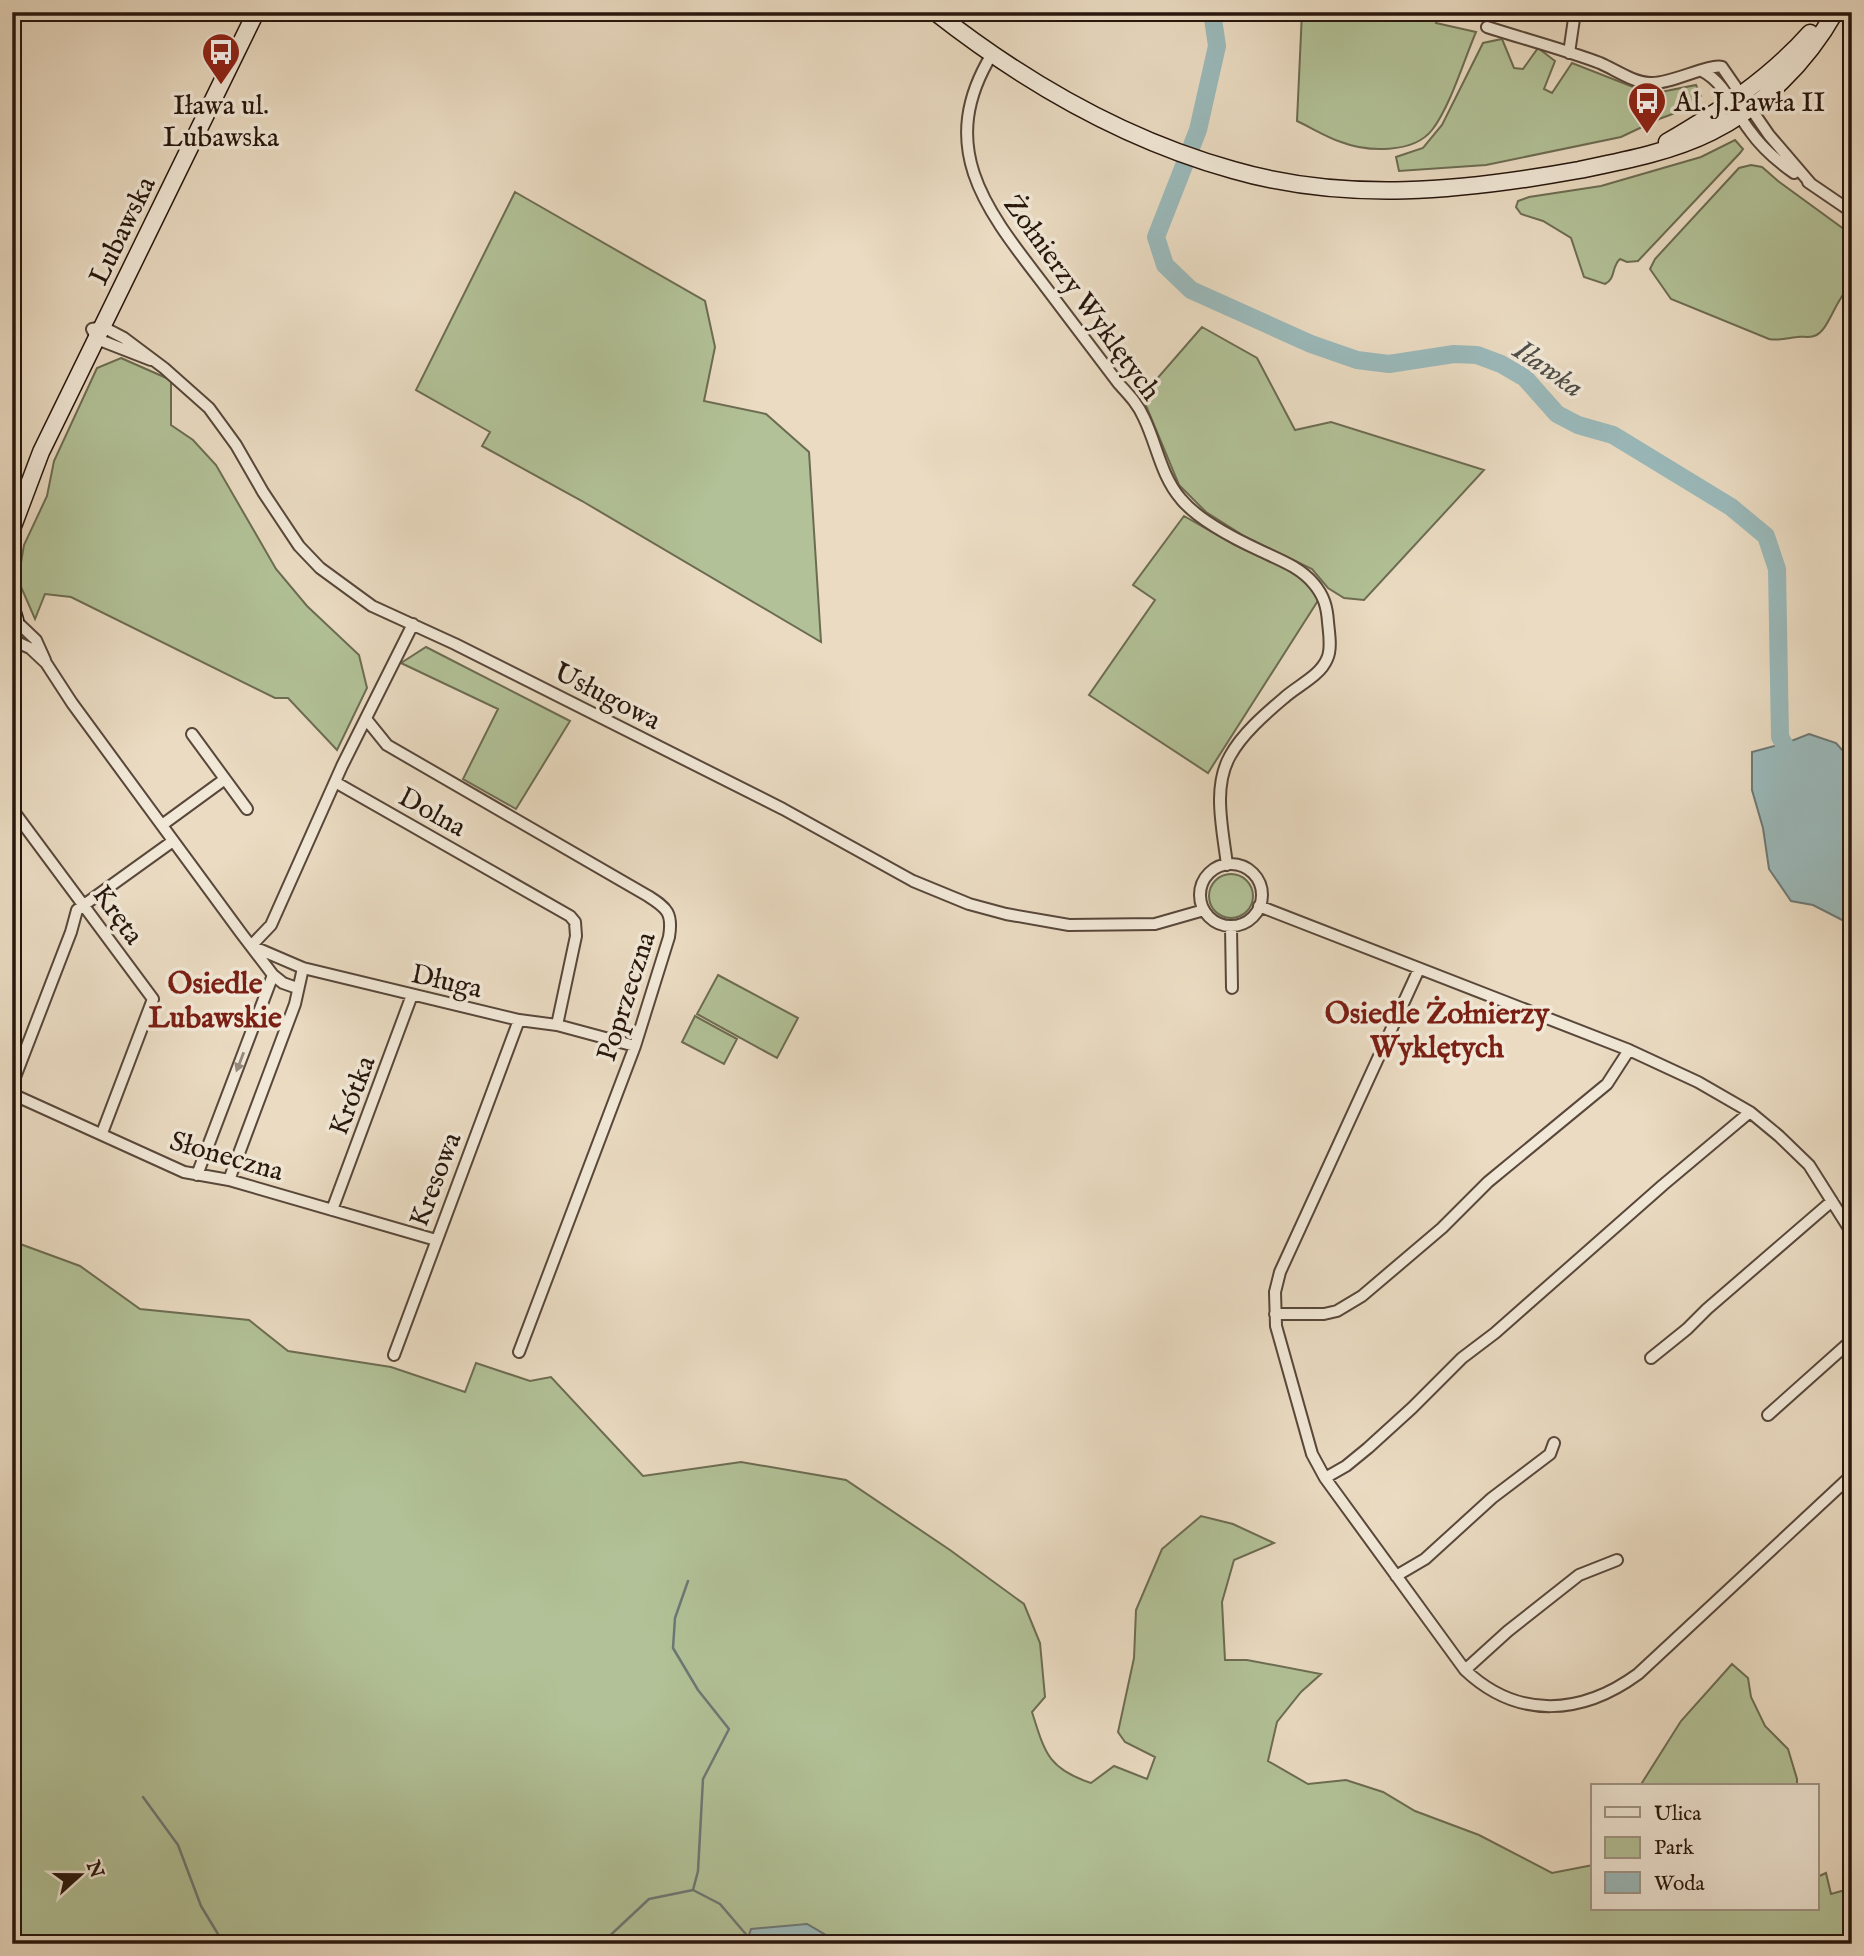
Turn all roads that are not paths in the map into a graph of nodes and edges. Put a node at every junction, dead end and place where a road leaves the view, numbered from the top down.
1 (246, 12) edge
2 (256, 12) edge
3 (935, 12) edge
4 (1574, 12) edge
5 (1827, 12) edge
6 (1835, 12) edge
7 (1487, 27) dead end
8 (1569, 53) junction
9 (992, 54) junction
10 (1741, 105) junction
11 (1852, 212) edge
12 (98, 332) junction
13 (12, 529) edge
14 (13, 621) edge
15 (413, 624) junction
16 (12, 640) edge
17 (46, 663) junction
18 (366, 719) junction
19 (192, 734) dead end
20 (225, 779) junction
21 (335, 782) junction
22 (12, 809) edge
23 (247, 809) dead end
24 (162, 825) junction
25 (173, 841) junction
26 (1227, 865) junction
27 (83, 904) junction
28 (1259, 906) junction
29 (1203, 910) junction
30 (1231, 926) junction
31 (251, 946) junction
32 (303, 968) junction
33 (1419, 968) junction
34 (273, 975) junction
35 (297, 988) junction
36 (1233, 988) dead end
37 (412, 995) junction
38 (519, 1020) junction
39 (557, 1025) junction
40 (635, 1046) junction
41 (1629, 1050) junction
42 (12, 1085) edge
43 (12, 1094) edge
44 (1751, 1112) junction
45 (102, 1133) junction
46 (197, 1175) junction
47 (229, 1180) junction
48 (1832, 1201) junction
49 (332, 1210) junction
50 (1852, 1233) edge
51 (436, 1240) junction
52 (1275, 1314) junction
53 (1852, 1340) edge
54 (519, 1352) dead end
55 (394, 1355) dead end
56 (1651, 1358) dead end
57 (1768, 1415) dead end
58 (1554, 1443) dead end
59 (1852, 1475) edge
60 (1325, 1478) junction
61 (1618, 1560) dead end
62 (1396, 1576) junction
63 (1465, 1670) junction

1 - 12 main road, Lubawska
2 - 12 main road, Lubawska
3 - 9 main road
4 - 8 street
5 - 10 main road
6 - 10 main road
7 - 8 street
8 - 10 street
9 - 10 main road
9 - 26 street, Żołnierzy Wyklętych
10 - 11 street
12 - 13 main road, Lubawska
12 - 15 street, Usługowa
14 - 17 street
15 - 18 street
15 - 29 street, Usługowa
16 - 17 street
17 - 24 street
18 - 21 street
18 - 40 street, Poprzeczna
19 - 20 street
20 - 23 street
20 - 24 street
21 - 31 street
21 - 39 street, Dolna
22 - 27 street, Kręta
24 - 25 street
25 - 27 street
25 - 31 street
26 - 28 street
26 - 29 street
27 - 42 street
27 - 45 street, Kręta
28 - 30 street
28 - 33 street
29 - 30 street
30 - 36 street
31 - 32 street, Długa
31 - 34 street
32 - 35 street
32 - 37 street, Długa
33 - 41 street
33 - 52 street
34 - 35 street
34 -> 46 street
35 - 47 street
37 - 38 street, Długa
37 - 49 street, Krótka
38 - 39 street, Długa
38 - 51 street, Kresowa
39 - 40 street, Długa
40 - 54 street, Poprzeczna
41 - 44 street
41 - 52 street
43 - 45 street, Słoneczna
44 - 48 street
44 - 60 street
45 - 46 street, Słoneczna
46 - 47 street, Słoneczna
47 - 49 street, Słoneczna
48 - 50 street
48 - 56 street
49 - 51 street, Słoneczna
51 - 55 street, Kresowa
52 - 60 street
53 - 57 street
58 - 62 street
59 - 63 street
60 - 62 street
61 - 63 street
62 - 63 street

